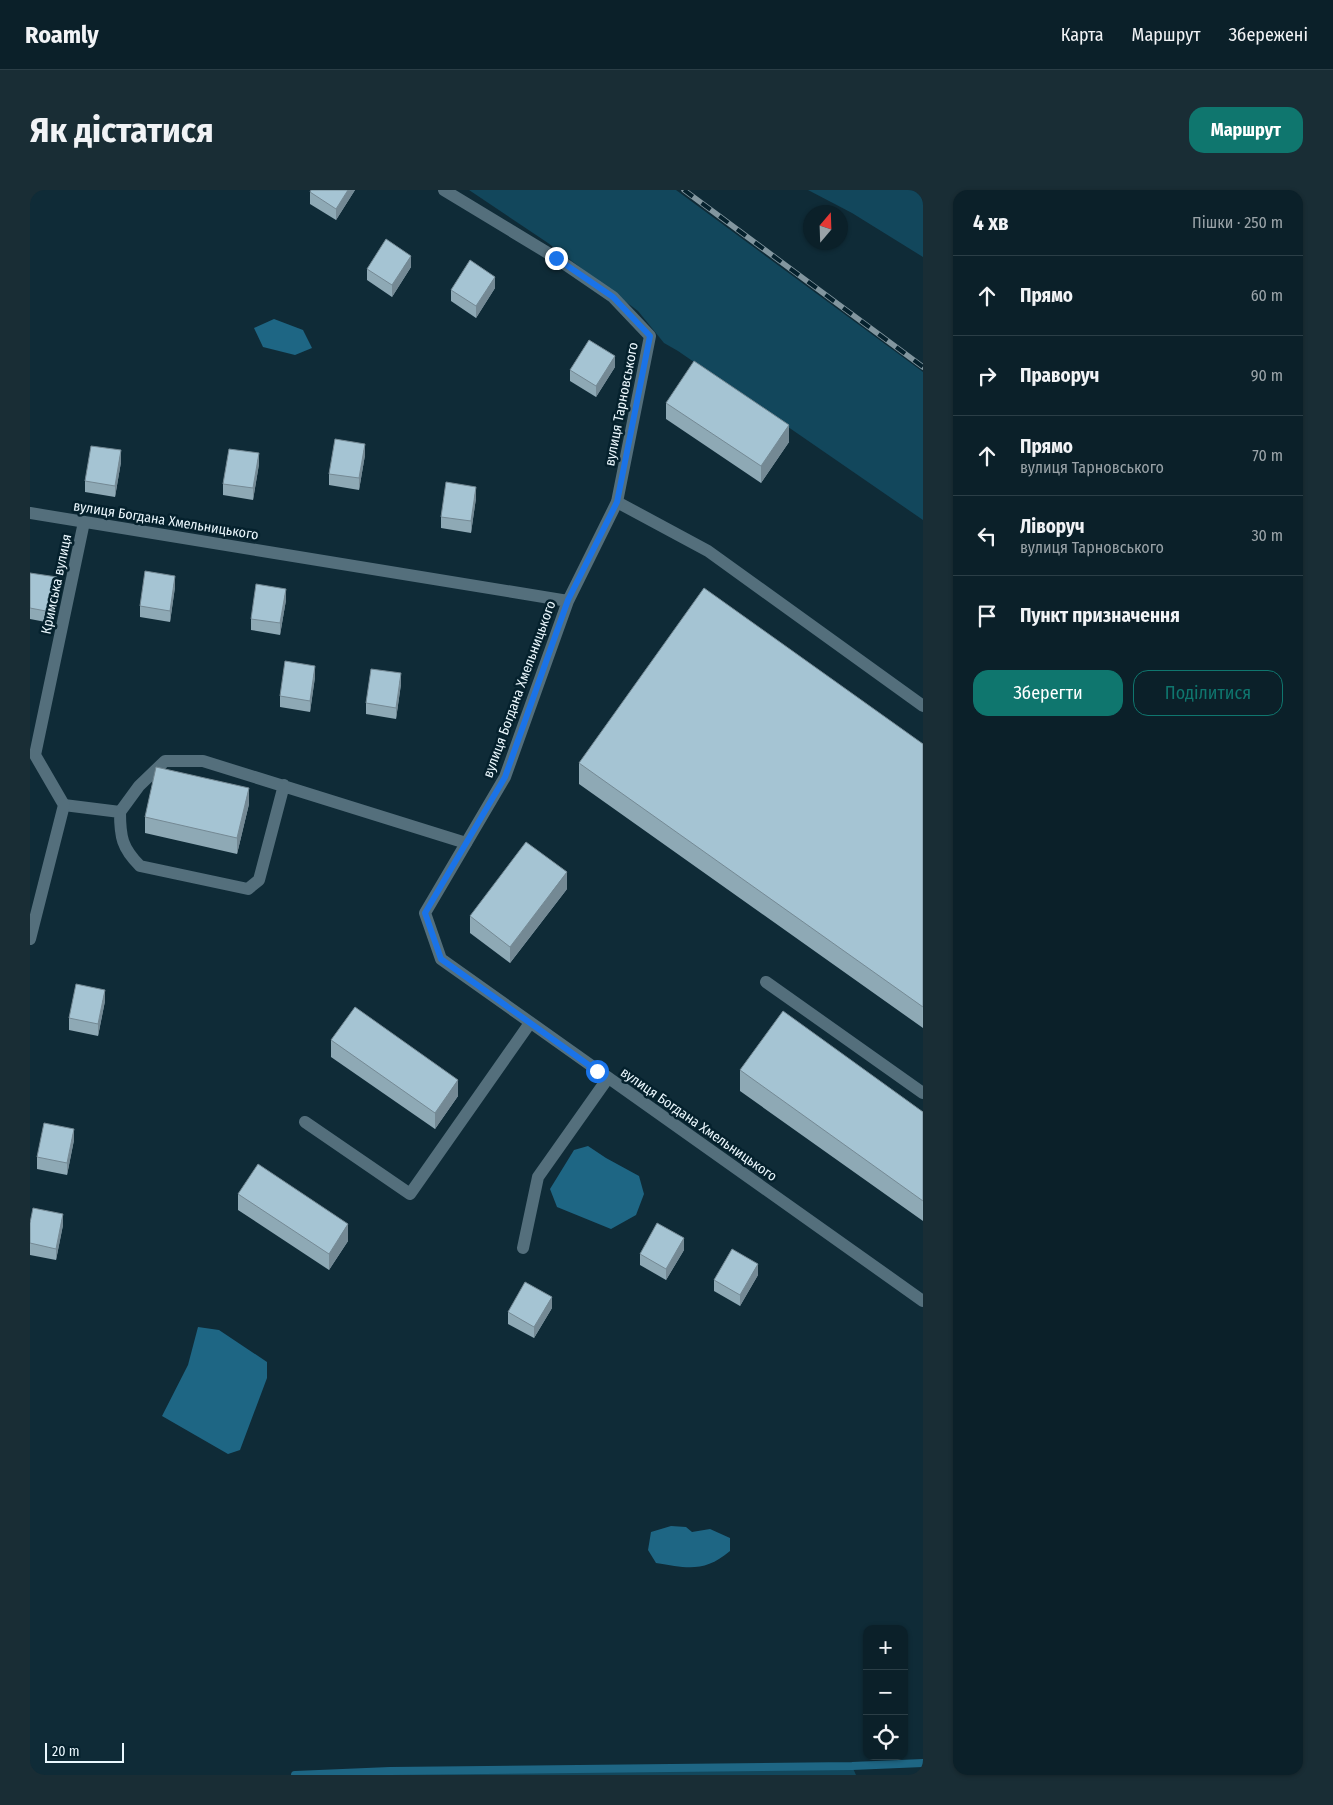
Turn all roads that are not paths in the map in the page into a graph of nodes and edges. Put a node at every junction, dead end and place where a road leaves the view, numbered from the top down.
1 (444, 190) edge
2 (617, 502) junction
3 (30, 514) edge
4 (84, 522) junction
5 (568, 600) junction
6 (923, 706) edge
7 (284, 785) junction
8 (64, 804) junction
9 (120, 812) junction
10 (466, 843) junction
11 (30, 939) edge
12 (766, 982) dead end
13 (530, 1023) junction
14 (608, 1078) junction
15 (923, 1093) edge
16 (305, 1122) dead end
17 (523, 1248) dead end
18 (923, 1301) edge

1 - 2 street, вулиця Тарновського
2 - 5 street, вулиця Тарновського
2 - 6 street
3 - 4 street, вулиця Богдана Хмельницького
4 - 5 street, вулиця Богдана Хмельницького
4 - 8 street, Кримська вулиця
5 - 10 street, вулиця Богдана Хмельницького
7 - 9 street
7 - 9 street
7 - 10 street
8 - 9 street
8 - 11 street
10 - 13 street, вулиця Богдана Хмельницького
12 - 15 street
13 - 14 street, вулиця Богдана Хмельницького
13 - 16 street
14 - 17 street
14 - 18 street, вулиця Богдана Хмельницького

